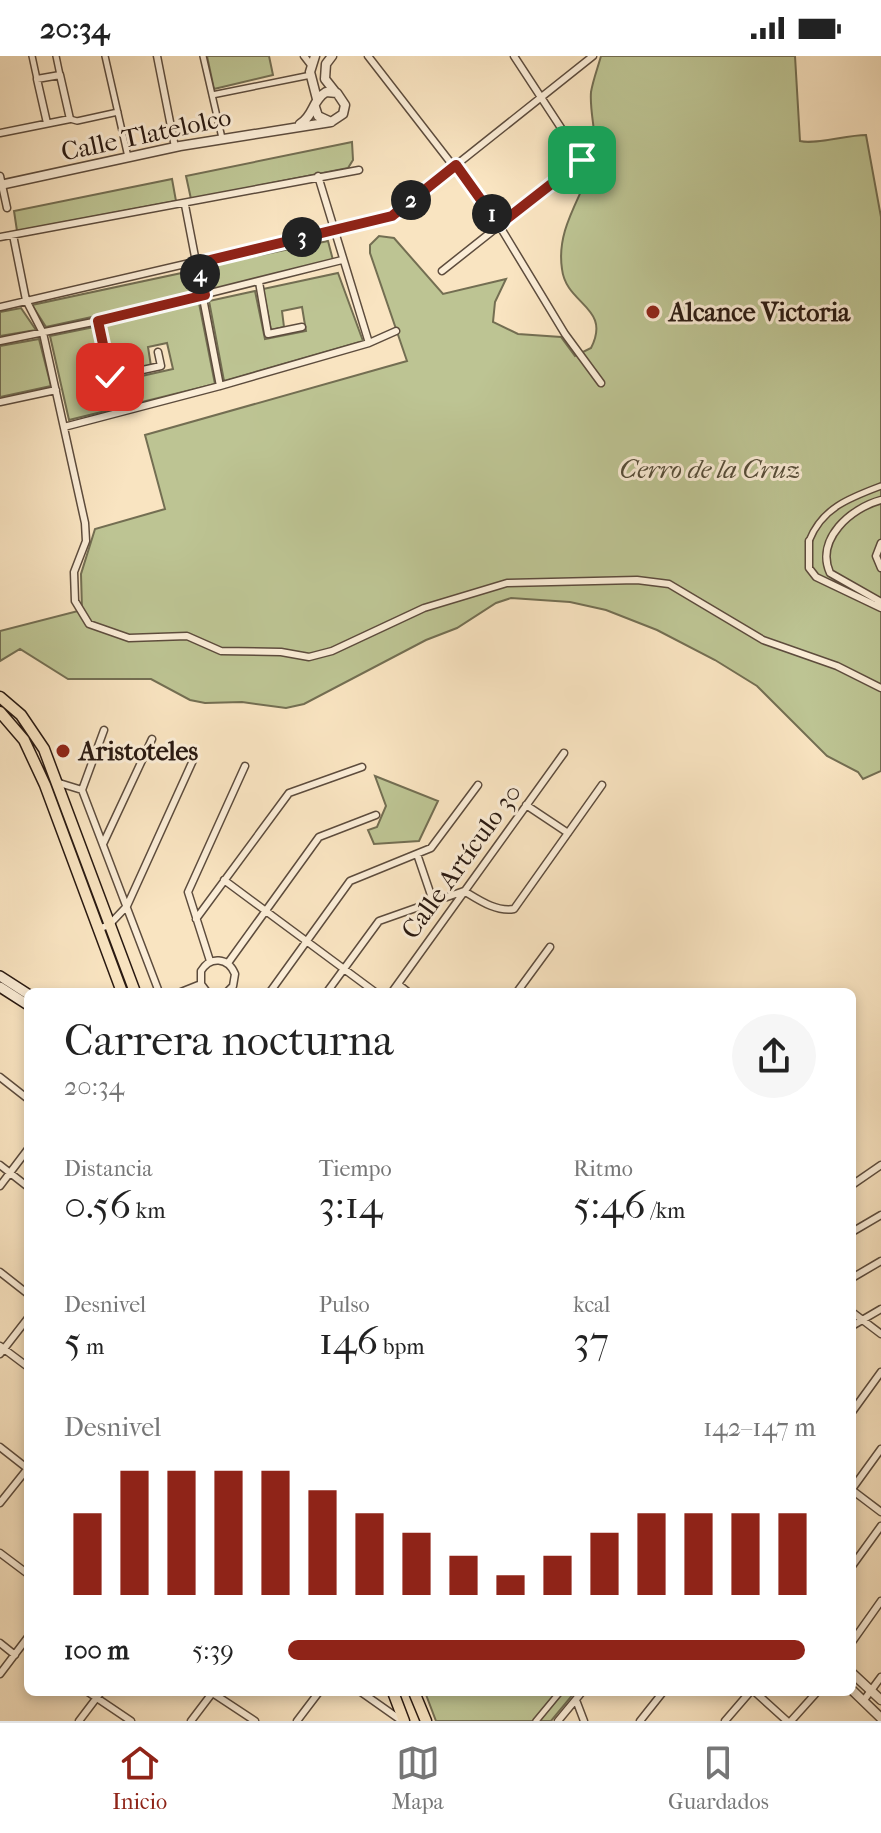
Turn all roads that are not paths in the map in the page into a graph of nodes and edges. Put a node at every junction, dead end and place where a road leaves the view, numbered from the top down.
1 (32, 56) edge
2 (56, 56) edge
3 (105, 56) edge
4 (157, 56) edge
5 (203, 56) edge
6 (304, 56) edge
7 (332, 56) edge
8 (368, 56) edge
9 (514, 56) edge
10 (593, 57) edge
11 (313, 60) edge
12 (60, 75) junction
13 (311, 75) junction
14 (37, 79) junction
15 (337, 93) junction
16 (212, 95) junction
17 (542, 96) junction
18 (316, 103) junction
19 (118, 112) junction
20 (70, 119) junction
21 (331, 122) junction
22 (47, 123) junction
23 (299, 124) junction
24 (0, 133) edge
25 (222, 138) junction
26 (175, 147) junction
27 (128, 157) junction
28 (456, 165) junction
29 (359, 170) dead end
30 (318, 176) junction
31 (1, 182) edge
32 (185, 205) junction
33 (7, 208) dead end
34 (499, 225) junction
35 (332, 230) junction
36 (13, 235) junction
37 (0, 237) edge
38 (342, 260) junction
39 (198, 263) junction
40 (442, 271) dead end
41 (259, 282) junction
42 (205, 295) junction
43 (26, 300) junction
44 (0, 307) edge
45 (98, 321) junction
46 (302, 327) dead end
47 (396, 331) dead end
48 (43, 333) junction
49 (0, 341) edge
50 (369, 343) junction
51 (158, 352) dead end
52 (601, 383) dead end
53 (220, 386) junction
54 (56, 390) junction
55 (0, 402) edge
56 (64, 427) junction
57 (881, 486) edge
58 (881, 500) edge
59 (809, 541) joint
60 (881, 543) edge
61 (881, 568) edge
62 (881, 605) edge
63 (881, 688) edge
64 (0, 697) edge
65 (0, 712) edge
66 (104, 730) dead end
67 (152, 739) dead end
68 (564, 753) dead end
69 (195, 756) dead end
70 (245, 766) dead end
71 (362, 767) dead end
72 (51, 784) junction
73 (478, 785) dead end
74 (602, 785) dead end
75 (82, 790) junction
76 (526, 805) junction
77 (376, 815) dead end
78 (568, 833) junction
79 (103, 844) junction
80 (417, 854) junction
81 (224, 880) junction
82 (464, 891) junction
83 (433, 901) junction
84 (127, 906) junction
85 (266, 911) junction
86 (196, 919) junction
87 (103, 927) junction
88 (306, 941) junction
89 (550, 947) dead end
90 (210, 961) junction
91 (228, 963) junction
92 (344, 969) junction
93 (0, 976) edge
94 (201, 984) junction
95 (398, 984) junction
96 (0, 987) edge
97 (121, 988) edge
98 (133, 988) edge
99 (158, 988) edge
100 (191, 988) edge
101 (204, 988) edge
102 (230, 988) edge
103 (273, 988) edge
104 (330, 988) edge
105 (370, 988) edge
106 (395, 988) edge
107 (403, 988) edge
108 (520, 988) edge
109 (24, 991) edge
110 (24, 1002) edge
111 (0, 1077) edge
112 (24, 1096) edge
113 (24, 1154) edge
114 (0, 1165) edge
115 (881, 1165) edge
116 (10, 1173) junction
117 (856, 1182) edge
118 (24, 1184) edge
119 (0, 1186) edge
120 (881, 1215) edge
121 (856, 1230) edge
122 (881, 1261) edge
123 (0, 1272) edge
124 (856, 1276) edge
125 (24, 1291) edge
126 (881, 1309) edge
127 (856, 1315) edge
128 (862, 1320) junction
129 (24, 1323) edge
130 (856, 1324) edge
131 (881, 1334) edge
132 (1, 1350) edge
133 (24, 1364) edge
134 (881, 1372) edge
135 (856, 1406) edge
136 (0, 1447) edge
137 (881, 1449) edge
138 (24, 1465) edge
139 (24, 1473) edge
140 (856, 1484) edge
141 (856, 1493) edge
142 (0, 1503) edge
143 (881, 1512) edge
144 (881, 1526) edge
145 (0, 1553) edge
146 (856, 1560) edge
147 (24, 1571) edge
148 (881, 1601) edge
149 (856, 1636) edge
150 (0, 1643) edge
151 (24, 1643) edge
152 (21, 1647) junction
153 (24, 1649) edge
154 (15, 1655) junction
155 (0, 1674) edge
156 (856, 1677) edge
157 (881, 1677) edge
158 (871, 1691) junction
159 (856, 1693) edge
160 (98, 1696) edge
161 (100, 1696) edge
162 (209, 1696) edge
163 (218, 1696) edge
164 (316, 1696) edge
165 (367, 1696) edge
166 (394, 1696) edge
167 (416, 1696) edge
168 (557, 1696) edge
169 (579, 1696) edge
170 (660, 1696) edge
171 (749, 1696) edge
172 (758, 1696) edge
173 (813, 1696) edge
174 (576, 1700) junction
175 (864, 1700) junction
176 (881, 1700) edge
177 (881, 1718) edge
178 (79, 1721) edge
179 (131, 1721) edge
180 (191, 1721) edge
181 (255, 1721) edge
182 (297, 1721) edge
183 (403, 1721) edge
184 (426, 1721) edge
185 (536, 1721) edge
186 (558, 1721) edge
187 (584, 1721) edge
188 (640, 1721) edge
189 (725, 1721) edge
190 (789, 1721) edge

1 - 14 street
2 - 12 street
3 - 19 street
4 - 26 street
5 - 16 street
6 - 11 street
7 - 15 street
8 - 28 street
9 - 17 street
10 - 17 street
11 - 13 street
12 - 14 street
12 - 20 street
13 - 16 street
13 - 18 street
14 - 22 street
15 - 18 street
15 - 21 street
16 - 25 street
17 - 28 street
17 - 34 street
18 - 21 street
18 - 23 street
19 - 20 street
19 - 27 street
20 - 22 street
21 - 23 street, Calle Tlatelolco
22 - 24 street
23 - 25 street, Calle Tlatelolco
25 - 26 street, Calle Tlatelolco
26 - 27 street, Calle Tlatelolco
27 - 31 street, Calle Tlatelolco
28 - 34 street
28 - 35 street
29 - 30 street
30 - 32 street
30 - 35 street
31 - 33 street
32 - 36 street
32 - 39 street
34 - 40 street
34 - 52 street
35 - 38 street
35 - 39 street
36 - 37 street
36 - 43 street
38 - 41 street
38 - 50 street
39 - 42 street
39 - 43 street
41 - 42 street
41 - 46 street
42 - 45 street
42 - 53 street
43 - 44 street
43 - 48 street
45 - 48 street
45 - 51 street
47 - 50 street
48 - 49 street
48 - 54 street
50 - 53 street
53 - 56 street
54 - 55 street
54 - 56 street
56 - 63 street
57 - 59 street
58 - 62 street
59 - 62 street
60 - 61 street
64 - 72 main road
65 - 72 main road
66 - 75 street
67 - 79 street
68 - 76 street, Calle Artículo 30
69 - 84 street
70 - 86 street
71 - 81 street
72 - 75 street
72 - 87 main road
73 - 80 street
74 - 78 street
75 - 79 street
76 - 78 street
76 - 82 street, Calle Artículo 30
77 - 85 street
78 - 82 street
79 - 84 street
80 - 83 street
80 - 88 street
81 - 85 street
81 - 86 street
82 - 83 street
82 - 95 street, Calle Artículo 30
83 - 92 street
84 - 87 street
84 - 99 street
85 - 88 street
85 - 91 street
86 - 90 street
87 - 97 main road
87 - 98 main road
88 - 92 street
88 - 103 street
89 - 108 street
90 - 91 street
90 - 94 street
91 - 102 street
92 - 104 street
92 - 105 street
93 - 109 main road
94 - 100 street
94 - 101 street
95 - 106 street, Calle Artículo 30
95 - 107 street
96 - 110 main road
111 - 112 street
113 - 116 street
114 - 116 street
115 - 117 street
116 - 118 street
116 - 119 street
120 - 121 street
122 - 124 street
123 - 125 street
126 - 128 street
127 - 128 street
128 - 130 street
128 - 131 street
129 - 132 street
132 - 133 street
134 - 135 street
136 - 138 street
137 - 140 street
139 - 142 street
141 - 143 street
144 - 146 street
145 - 147 street
148 - 149 street
150 - 154 street
151 - 152 street
152 - 153 street
152 - 154 street
154 - 155 street
156 - 158 street
157 - 158 street
158 - 175 street
158 - 176 street
159 - 175 street
160 - 178 street
161 - 179 street
162 - 180 street
163 - 181 street
164 - 182 street
165 - 183 street
166 - 183 main road
167 - 184 main road
168 - 185 street
169 - 174 street
170 - 188 street
171 - 189 street
172 - 190 street
173 - 190 street
174 - 186 street
174 - 187 street
175 - 177 street

